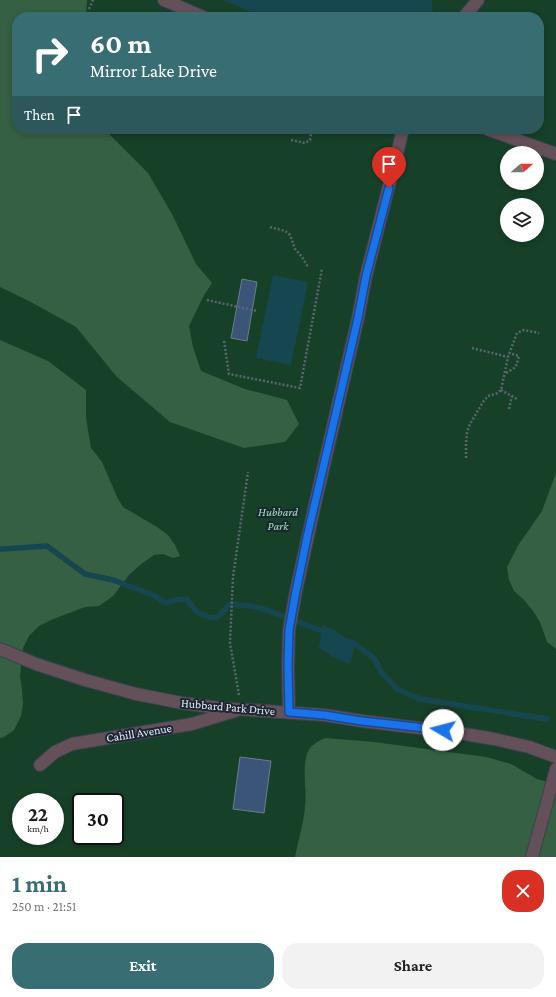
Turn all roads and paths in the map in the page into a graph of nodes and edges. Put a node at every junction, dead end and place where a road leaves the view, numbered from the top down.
1 (93, 0) edge
2 (164, 0) edge
3 (478, 0) edge
4 (89, 9) dead end
5 (192, 12) edge
6 (468, 12) edge
7 (311, 134) edge
8 (402, 134) edge
9 (502, 134) edge
10 (292, 140) dead end
11 (556, 154) edge
12 (270, 227) dead end
13 (308, 267) dead end
14 (322, 269) dead end
15 (207, 300) dead end
16 (257, 311) dead end
17 (539, 333) dead end
18 (224, 341) dead end
19 (472, 348) dead end
20 (509, 355) junction
21 (505, 374) junction
22 (501, 390) junction
23 (512, 396) junction
24 (517, 399) dead end
25 (509, 409) dead end
26 (466, 458) dead end
27 (248, 472) dead end
28 (0, 650) edge
29 (242, 709) junction
30 (289, 712) junction
31 (556, 758) edge
32 (40, 765) dead end
33 (556, 769) edge
34 (532, 857) edge

1 - 4 path
2 - 5 street
3 - 6 street
7 - 10 path
8 - 30 street
9 - 11 street
12 - 13 path
14 - 18 path
15 - 16 path
17 - 20 path
19 - 20 path
20 - 21 path
20 - 21 path
21 - 22 path
22 - 23 path
22 - 26 path
23 - 24 path
23 - 25 path
27 - 29 path
28 - 29 street, Hubbard Park Drive
29 - 30 street, Hubbard Park Drive
29 - 32 street, Cahill Avenue
30 - 31 street, Hubbard Park Drive
33 - 34 street

